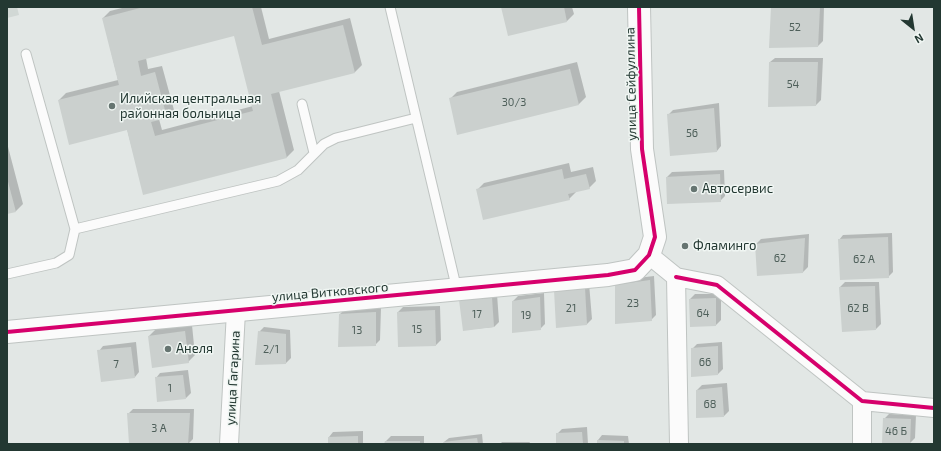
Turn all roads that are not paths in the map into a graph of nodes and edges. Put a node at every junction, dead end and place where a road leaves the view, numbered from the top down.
1 (390, 7) edge
2 (640, 7) edge
3 (26, 54) dead end
4 (302, 104) dead end
5 (416, 118) junction
6 (314, 153) junction
7 (74, 229) junction
8 (649, 255) junction
9 (7, 274) edge
10 (676, 277) junction
11 (457, 290) junction
12 (236, 311) junction
13 (7, 332) edge
14 (862, 401) junction
15 (934, 408) edge
16 (229, 444) edge
17 (679, 444) edge
18 (862, 444) edge

1 - 5 lane
2 - 8 street, улица Сейфуллина
3 - 7 lane
4 - 6 lane
5 - 6 lane
5 - 11 lane
6 - 7 lane
7 - 9 lane
8 - 10 street
8 - 11 street, улица Витковского
10 - 14 street
10 - 17 street
11 - 12 street, улица Витковского
12 - 13 street, улица Витковского
12 - 16 street, улица Гагарина
14 - 15 street
14 - 18 street

